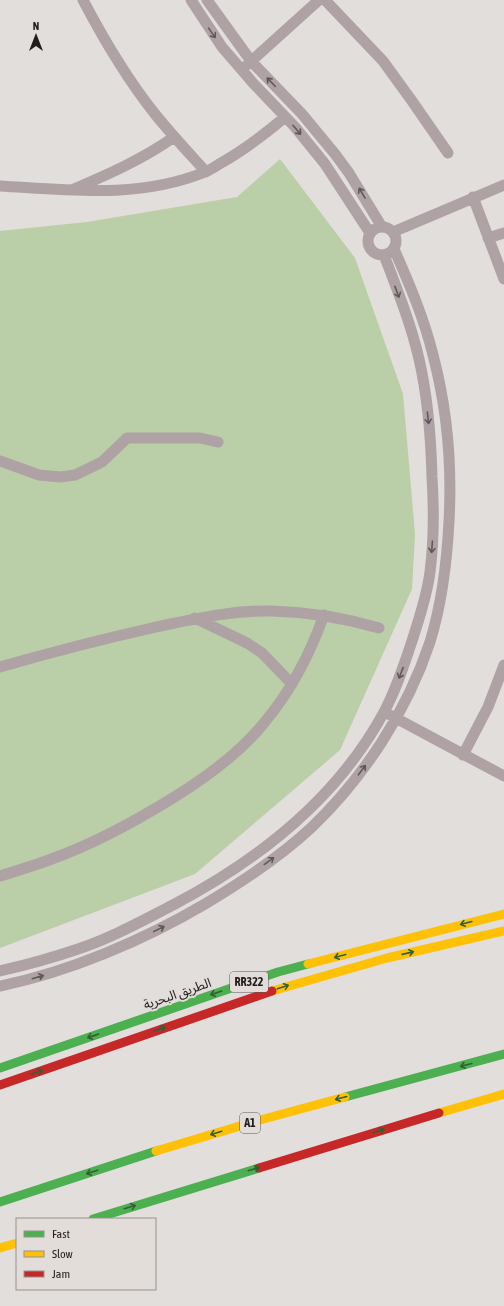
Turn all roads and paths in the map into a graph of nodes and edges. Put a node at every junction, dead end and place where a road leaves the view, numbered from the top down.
1 (82, 0) edge
2 (191, 0) edge
3 (207, 0) edge
4 (319, 0) edge
5 (325, 0) edge
6 (251, 61) junction
7 (241, 70) junction
8 (285, 117) junction
9 (174, 137) junction
10 (448, 153) dead end
11 (206, 172) junction
12 (504, 185) edge
13 (0, 186) edge
14 (70, 190) junction
15 (473, 198) junction
16 (382, 227) junction
17 (393, 232) junction
18 (370, 233) junction
19 (504, 233) edge
20 (488, 238) junction
21 (394, 249) junction
22 (384, 255) junction
23 (504, 279) edge
24 (218, 442) dead end
25 (0, 461) edge
26 (324, 615) junction
27 (195, 618) junction
28 (380, 628) dead end
29 (504, 665) edge
30 (0, 667) edge
31 (292, 684) junction
32 (384, 712) junction
33 (395, 718) junction
34 (463, 755) junction
35 (504, 776) edge
36 (0, 876) edge
37 (504, 914) edge
38 (504, 932) edge
39 (0, 971) edge
40 (0, 986) edge
41 (504, 1054) edge
42 (0, 1068) edge
43 (0, 1085) edge
44 (504, 1094) edge
45 (0, 1202) edge
46 (96, 1218) edge
47 (16, 1242) edge
48 (0, 1248) edge

1 - 9 street
2 -> 7 street
3 - 6 street
4 - 6 street
5 - 10 street
6 - 7 street
16 -> 6 street
7 - 8 street
8 - 11 street
8 -> 18 street
9 - 11 street
9 - 14 street
11 - 14 street
12 - 15 street
13 - 14 street
15 - 17 street
15 - 20 street
16 - 17 street
16 - 18 street
17 - 21 street
18 - 22 street
19 - 20 street
20 - 23 street
21 - 22 street
21 - 33 street
22 -> 32 street
24 - 25 street
26 - 27 street
26 - 28 street
26 - 31 street
27 - 30 street
27 - 31 street
29 - 34 street
31 - 36 street
32 - 33 street
32 - 39 street
33 - 34 street
40 -> 33 street
34 - 35 street
37 -> 42 main road, الطريق البحرية / RR322
43 -> 38 main road, RR322
41 -> 45 main road, A1
46 -> 44 main road
47 - 48 main road

